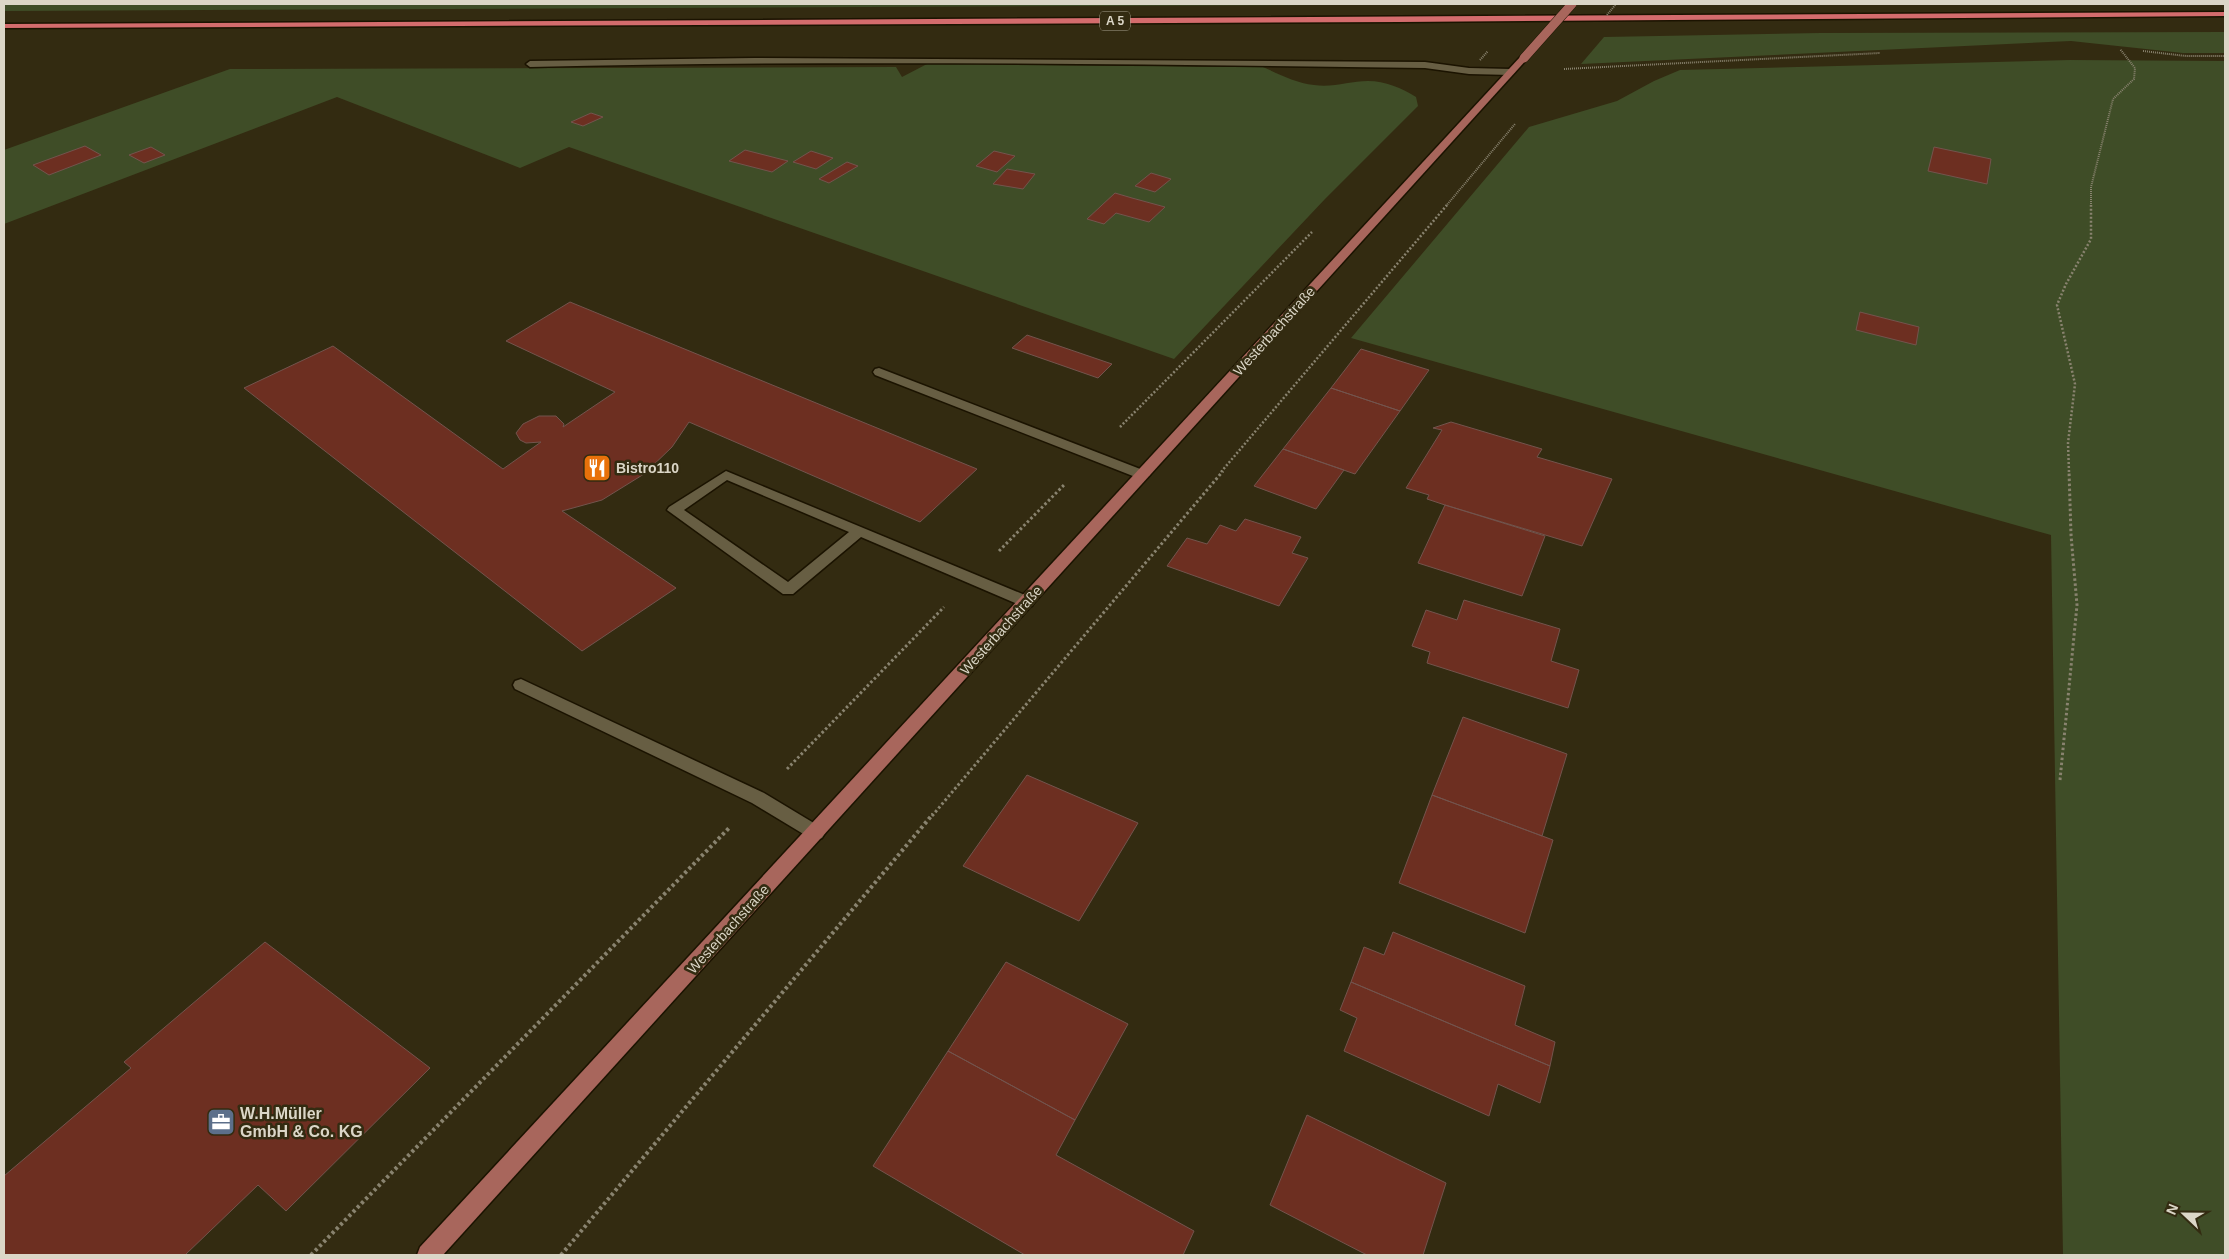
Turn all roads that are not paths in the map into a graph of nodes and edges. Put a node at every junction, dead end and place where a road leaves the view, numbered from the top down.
1 (1572, 4) edge
2 (2225, 14) edge
3 (4, 26) edge
4 (530, 64) dead end
5 (1511, 72) junction
6 (879, 372) dead end
7 (1143, 475) junction
8 (859, 531) junction
9 (1027, 602) junction
10 (522, 685) dead end
11 (816, 833) junction
12 (428, 1255) edge

1 - 5 main road, Westerbachstraße, bridge
2 - 3 highway, A 5
4 - 5 street
5 - 7 main road, Westerbachstraße
6 - 7 street
7 - 9 main road, Westerbachstraße
8 - 8 street
8 - 9 street
9 - 11 main road, Westerbachstraße
10 - 11 street
11 - 12 main road, Westerbachstraße

